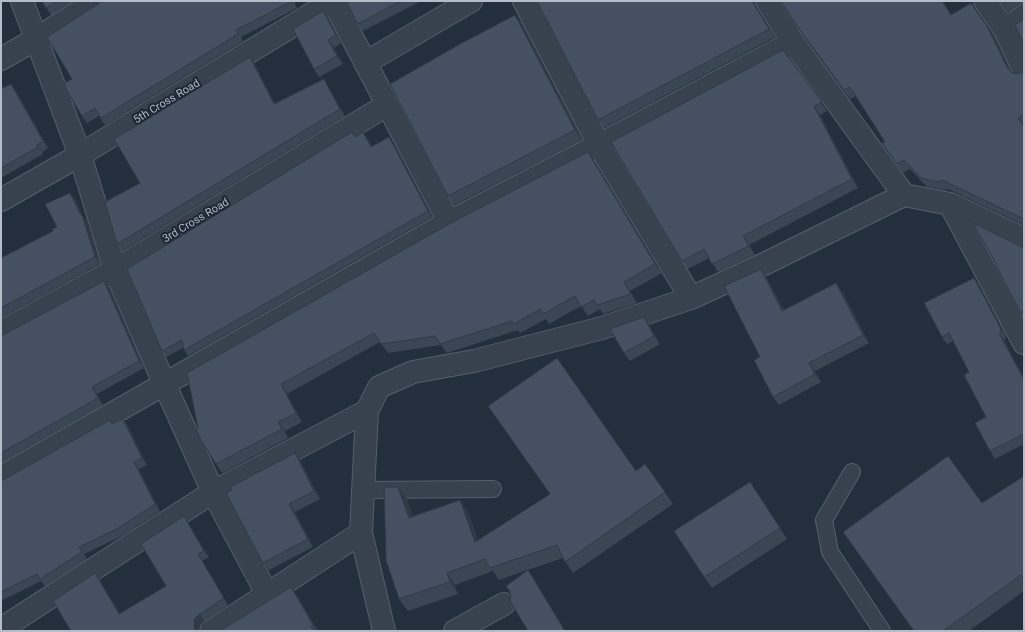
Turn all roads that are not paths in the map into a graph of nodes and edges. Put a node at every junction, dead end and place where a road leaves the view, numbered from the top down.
1 (22, 1) edge
2 (96, 1) edge
3 (333, 1) edge
4 (471, 1) edge
5 (524, 1) edge
6 (767, 1) edge
7 (985, 1) edge
8 (1024, 16) edge
9 (1005, 30) junction
10 (36, 39) junction
11 (793, 42) junction
12 (1, 59) edge
13 (365, 63) junction
14 (1024, 70) edge
15 (387, 105) junction
16 (599, 145) junction
17 (80, 155) junction
18 (904, 195) junction
19 (1, 200) edge
20 (950, 204) junction
21 (449, 222) junction
22 (1024, 239) edge
23 (115, 270) junction
24 (691, 298) junction
25 (1, 332) edge
26 (1024, 343) edge
27 (164, 383) junction
28 (366, 411) junction
29 (852, 472) dead end
30 (1, 477) edge
31 (493, 489) dead end
32 (363, 490) junction
33 (213, 492) junction
34 (361, 533) junction
35 (267, 594) junction
36 (504, 604) dead end
37 (1, 629) edge
38 (211, 631) edge
39 (384, 631) edge
40 (456, 631) edge
41 (882, 631) edge

1 - 10 street
2 - 10 street
3 - 13 street
3 - 17 street, 5th Cross Road
4 - 13 street
5 - 16 street
6 - 11 street
7 - 9 street
8 - 9 street
9 - 14 street
10 - 12 street
10 - 17 street
11 - 16 street
11 - 18 street
13 - 15 street
15 - 21 street
15 - 23 street, 3rd Cross Road
16 - 21 street
16 - 24 street
17 - 19 street, 5th Cross Road
17 - 23 street
18 - 20 street
18 - 24 street
20 - 22 street
20 - 26 street
21 - 27 street
23 - 25 street, 3rd Cross Road
23 - 27 street
24 - 28 street
27 - 30 street
27 - 33 street
28 - 32 street
28 - 33 street
29 - 41 lane
31 - 32 lane
32 - 34 street
33 - 35 street
33 - 37 street
34 - 35 street
34 - 39 street
35 - 38 street
36 - 40 street

